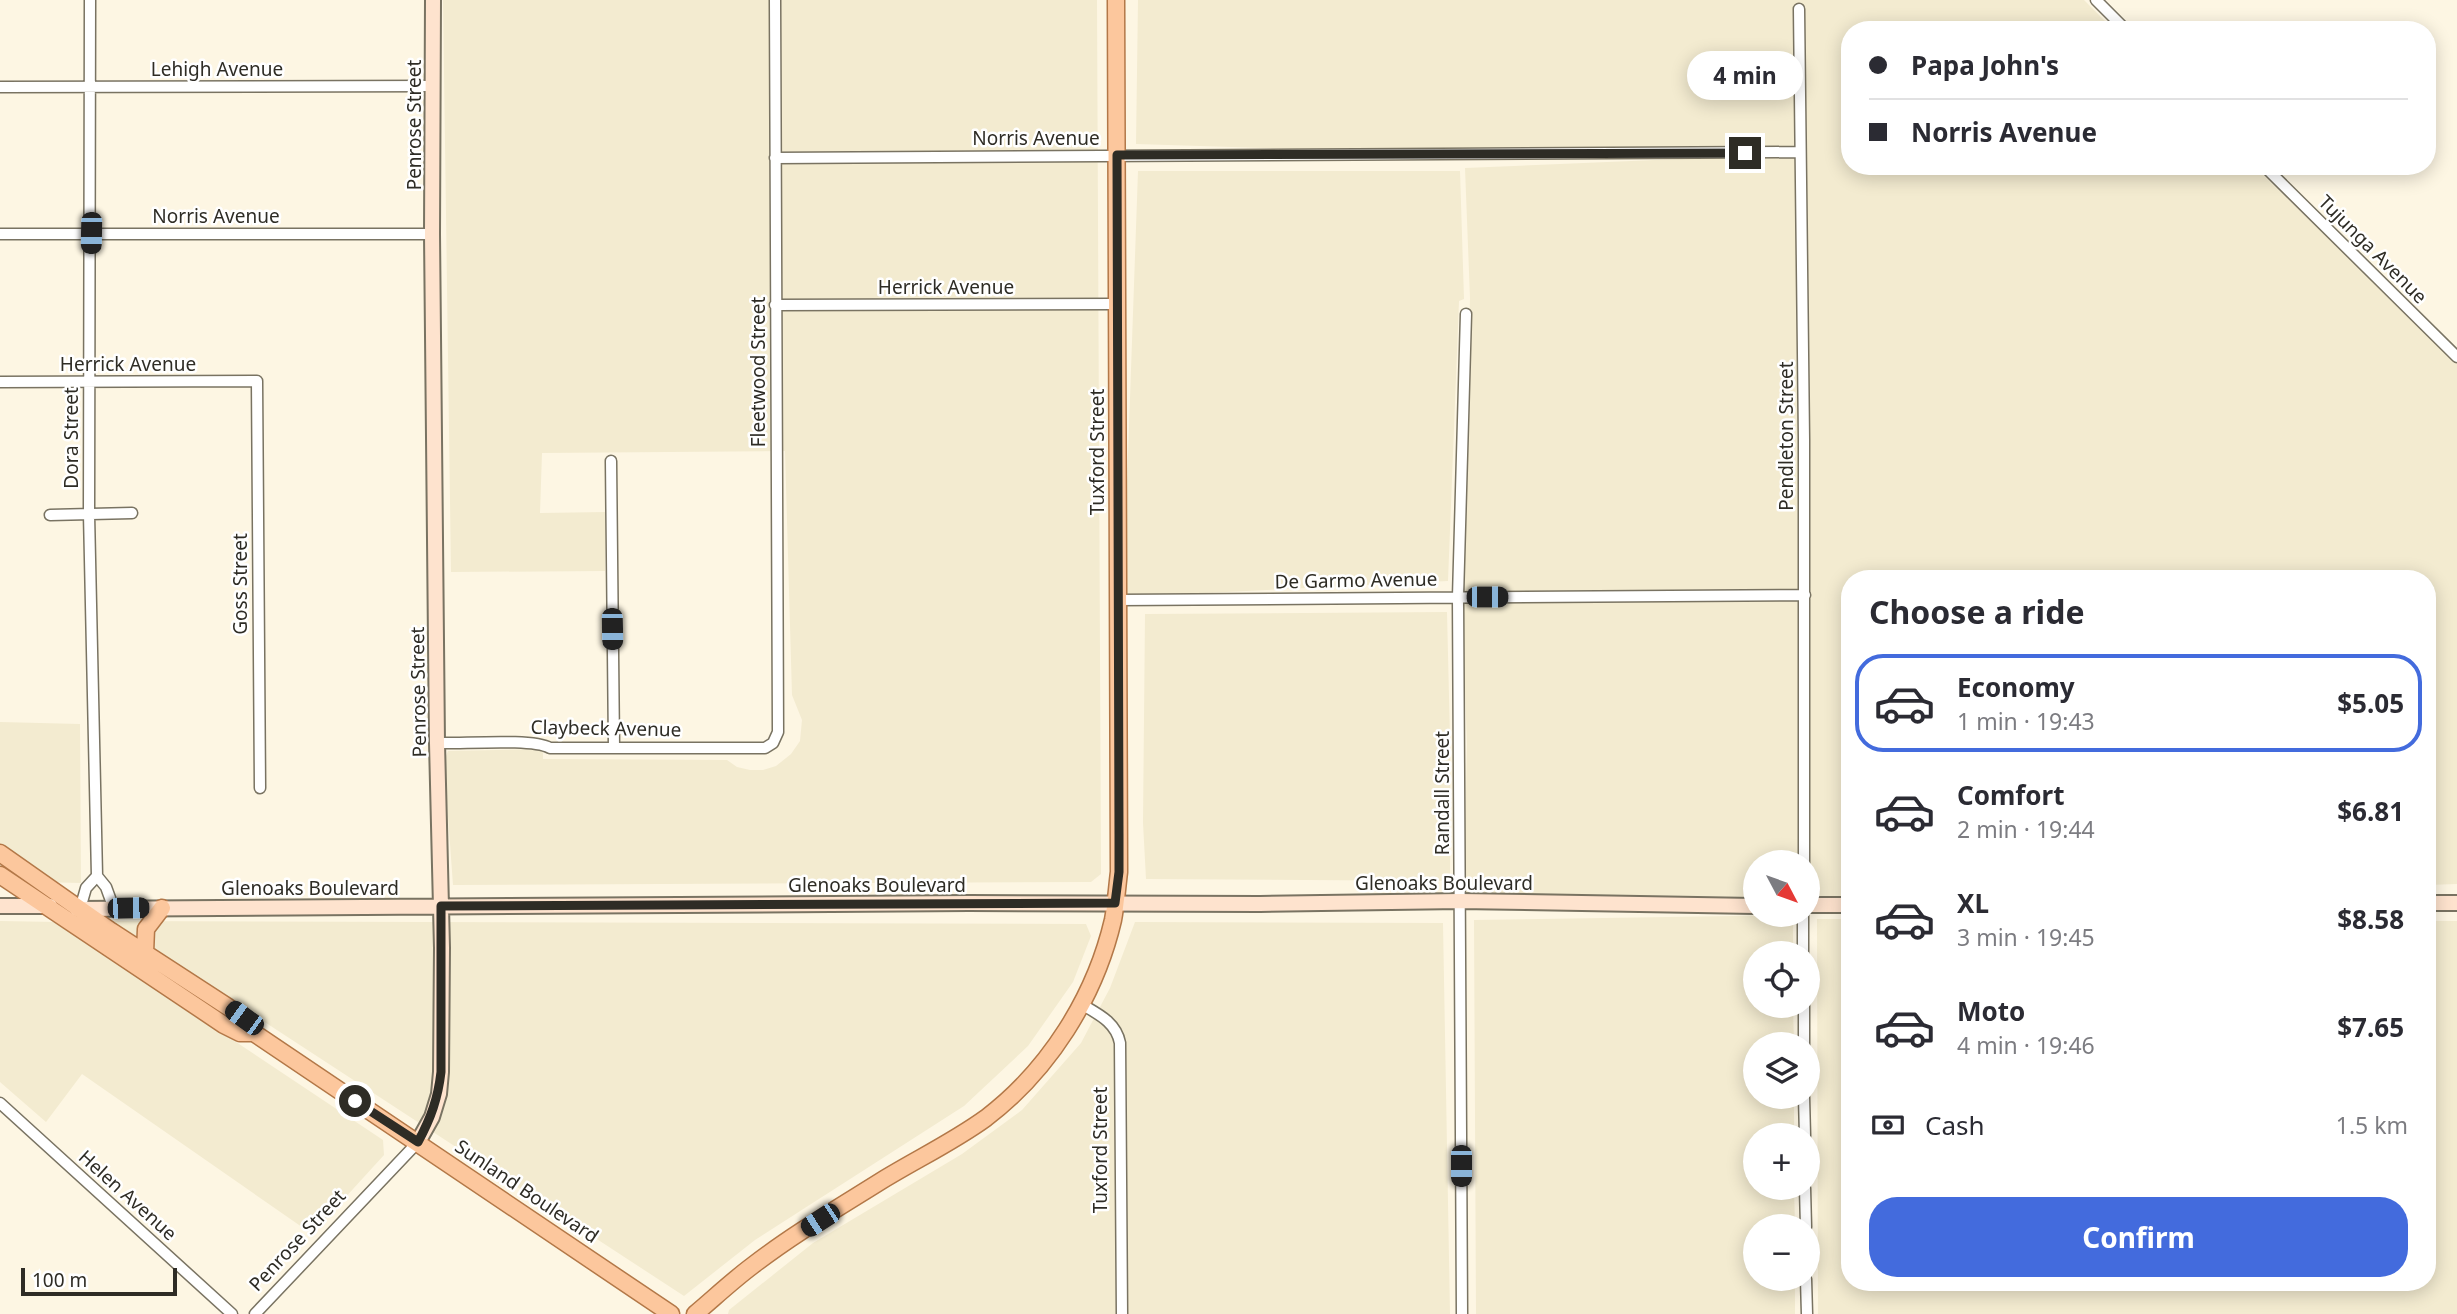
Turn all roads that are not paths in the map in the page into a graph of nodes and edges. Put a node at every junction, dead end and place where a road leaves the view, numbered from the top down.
1 (90, 0) edge
2 (433, 0) edge
3 (775, 0) edge
4 (1116, 0) edge
5 (2096, 0) edge
6 (1799, 9) dead end
7 (2117, 21) edge
8 (433, 86) junction
9 (0, 87) edge
10 (90, 88) junction
11 (1800, 152) junction
12 (1117, 155) junction
13 (775, 158) junction
14 (2273, 175) edge
15 (91, 233) junction
16 (0, 234) edge
17 (432, 234) junction
18 (775, 304) junction
19 (1117, 304) junction
20 (1466, 314) dead end
21 (2457, 357) edge
22 (257, 381) joint
23 (0, 382) edge
24 (89, 382) junction
25 (611, 461) dead end
26 (132, 513) dead end
27 (89, 514) junction
28 (50, 515) dead end
29 (1805, 595) junction
30 (1458, 597) junction
31 (1118, 600) junction
32 (773, 743) joint
33 (437, 744) junction
34 (614, 747) junction
35 (260, 788) dead end
36 (1804, 850) edge
37 (0, 853) edge
38 (0, 874) edge
39 (97, 876) junction
40 (1460, 901) junction
41 (1115, 903) junction
42 (2436, 903) edge
43 (2457, 903) edge
44 (1820, 905) edge
45 (1841, 905) edge
46 (0, 906) edge
47 (49, 906) junction
48 (441, 906) junction
49 (1743, 906) edge
50 (162, 908) junction
51 (80, 909) junction
52 (114, 909) junction
53 (145, 953) junction
54 (1081, 1004) junction
55 (254, 1033) junction
56 (0, 1103) edge
57 (418, 1142) junction
58 (1806, 1291) edge
59 (232, 1314) edge
60 (255, 1314) edge
61 (671, 1314) edge
62 (695, 1314) edge
63 (1122, 1314) edge
64 (1462, 1314) edge
65 (1807, 1314) edge

1 - 10 street, Dora Street
2 - 8 main road, Penrose Street
3 - 13 street, Fleetwood Street
4 - 12 main road, Tuxford Street
5 - 7 street
6 - 11 street, Pendleton Street
8 - 10 street, Lehigh Avenue
8 - 17 main road, Penrose Street
9 - 10 street, Lehigh Avenue
10 - 15 street, Dora Street
11 - 12 street, Norris Avenue
11 - 29 street, Pendleton Street
12 - 13 street, Norris Avenue
12 - 19 main road, Tuxford Street
13 - 18 street, Fleetwood Street
14 - 21 street, Tujunga Avenue
15 - 16 street, Norris Avenue
15 - 17 street, Norris Avenue
15 - 24 street, Dora Street
17 - 33 main road, Penrose Street
18 - 19 street, Herrick Avenue
18 - 32 street, Fleetwood Street
19 - 31 main road, Tuxford Street
20 - 30 street, Randall Street
22 - 24 street, Herrick Avenue
22 - 35 street, Goss Street
23 - 24 street, Herrick Avenue
24 - 27 street, Dora Street
25 - 34 street
26 - 27 street
27 - 28 street
27 - 39 street, Dora Street
29 - 30 street, De Garmo Avenue
29 - 36 street, Pendleton Street
30 - 31 street, De Garmo Avenue
30 - 40 street, Randall Street
31 - 41 main road, Tuxford Street
32 - 34 street, Claybeck Avenue
33 - 34 street, Claybeck Avenue
33 - 48 main road, Penrose Street
37 - 51 main road, Sunland Boulevard
38 - 47 main road, Sunland Boulevard
39 - 51 street, Dora Street
39 - 52 street, Dora Street
40 - 41 main road, Glenoaks Boulevard
40 - 49 main road, Glenoaks Boulevard
40 - 64 street, Randall Street
41 - 48 main road, Glenoaks Boulevard
41 - 54 main road, Tuxford Street
42 - 43 main road
44 - 45 main road
46 - 47 main road, Glenoaks Boulevard
47 - 51 main road, Glenoaks Boulevard
47 - 55 main road, Sunland Boulevard
48 - 50 main road, Glenoaks Boulevard
48 - 57 main road, Penrose Street
50 - 52 main road, Glenoaks Boulevard
50 - 53 main road
51 - 52 main road, Glenoaks Boulevard
51 - 53 main road, Sunland Boulevard
53 - 55 main road, Sunland Boulevard
54 - 62 main road, Tuxford Street
54 - 63 street, Tuxford Street
55 - 57 main road, Sunland Boulevard
56 - 59 street, Helen Avenue
57 - 60 street, Penrose Street
57 - 61 main road, Sunland Boulevard
58 - 65 street

